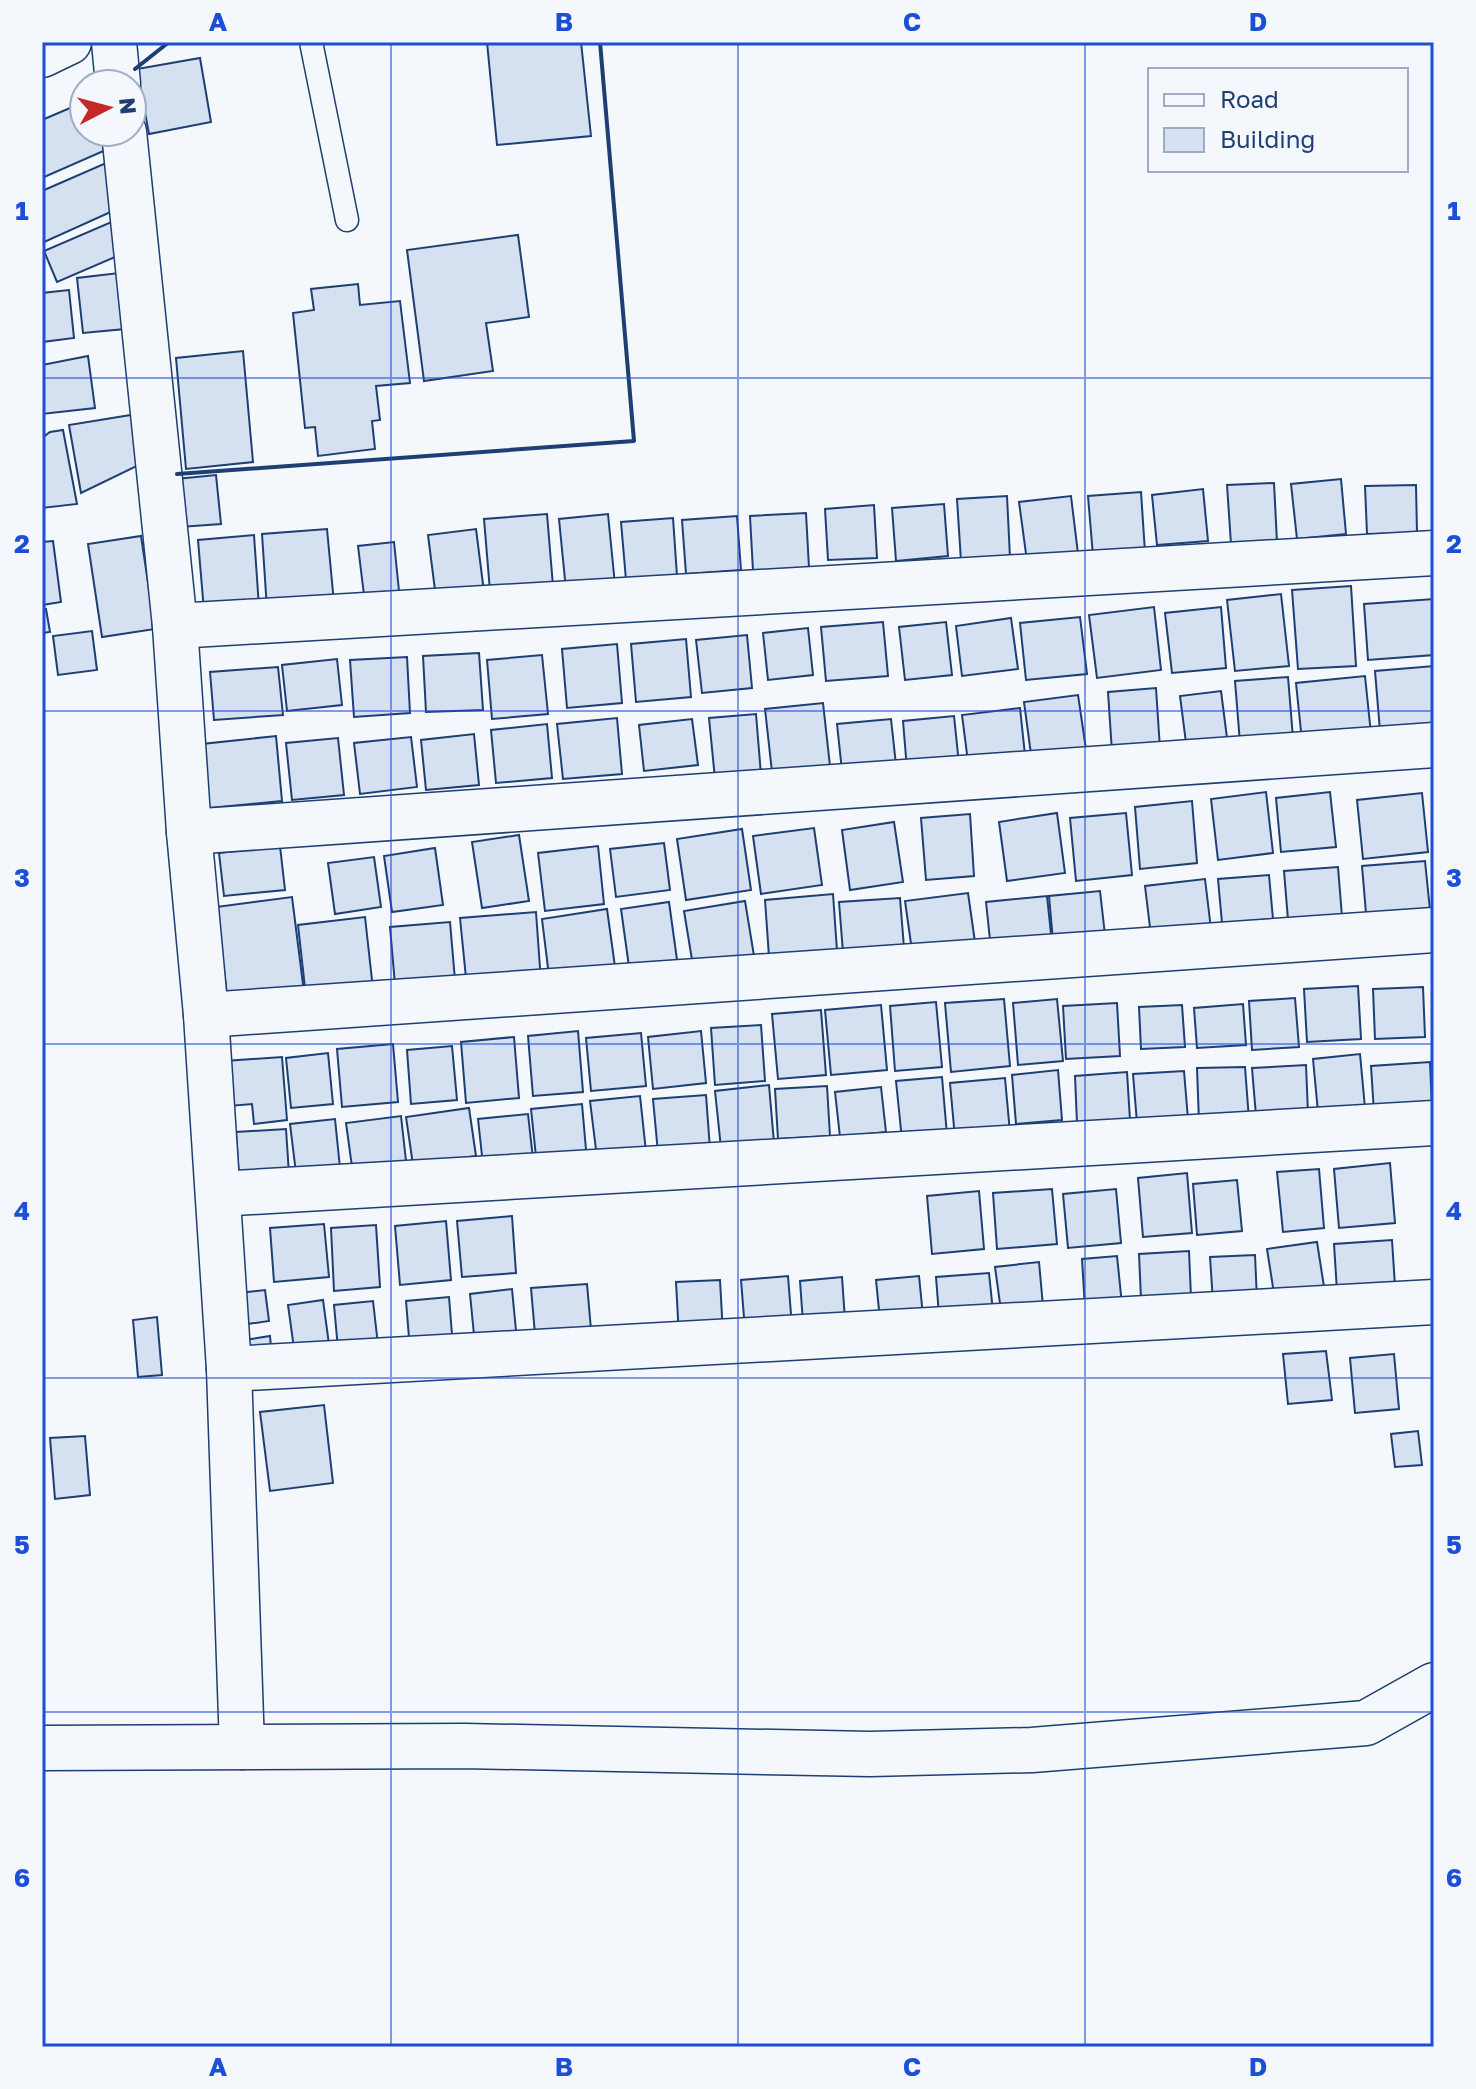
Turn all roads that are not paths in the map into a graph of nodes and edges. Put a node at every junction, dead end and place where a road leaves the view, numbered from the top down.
1 (69, 42) edge
2 (114, 42) edge
3 (311, 42) edge
4 (42, 55) edge
5 (116, 68) edge
6 (126, 148) edge
7 (347, 220) dead end
8 (1434, 553) edge
9 (175, 626) junction
10 (1434, 745) edge
11 (189, 832) junction
12 (1434, 930) edge
13 (206, 1015) junction
14 (1434, 1123) edge
15 (218, 1194) junction
16 (1434, 1302) edge
17 (229, 1369) junction
18 (1434, 1685) edge
19 (242, 1747) junction
20 (42, 1748) edge

1 - 4 street
2 - 5 street
3 - 7 lane
6 - 9 street
8 - 9 street
9 - 11 street
10 - 11 street
11 - 13 street
12 - 13 street
13 - 15 street
14 - 15 street
15 - 17 street
16 - 17 street
17 - 19 street
18 - 19 street
19 - 20 street

